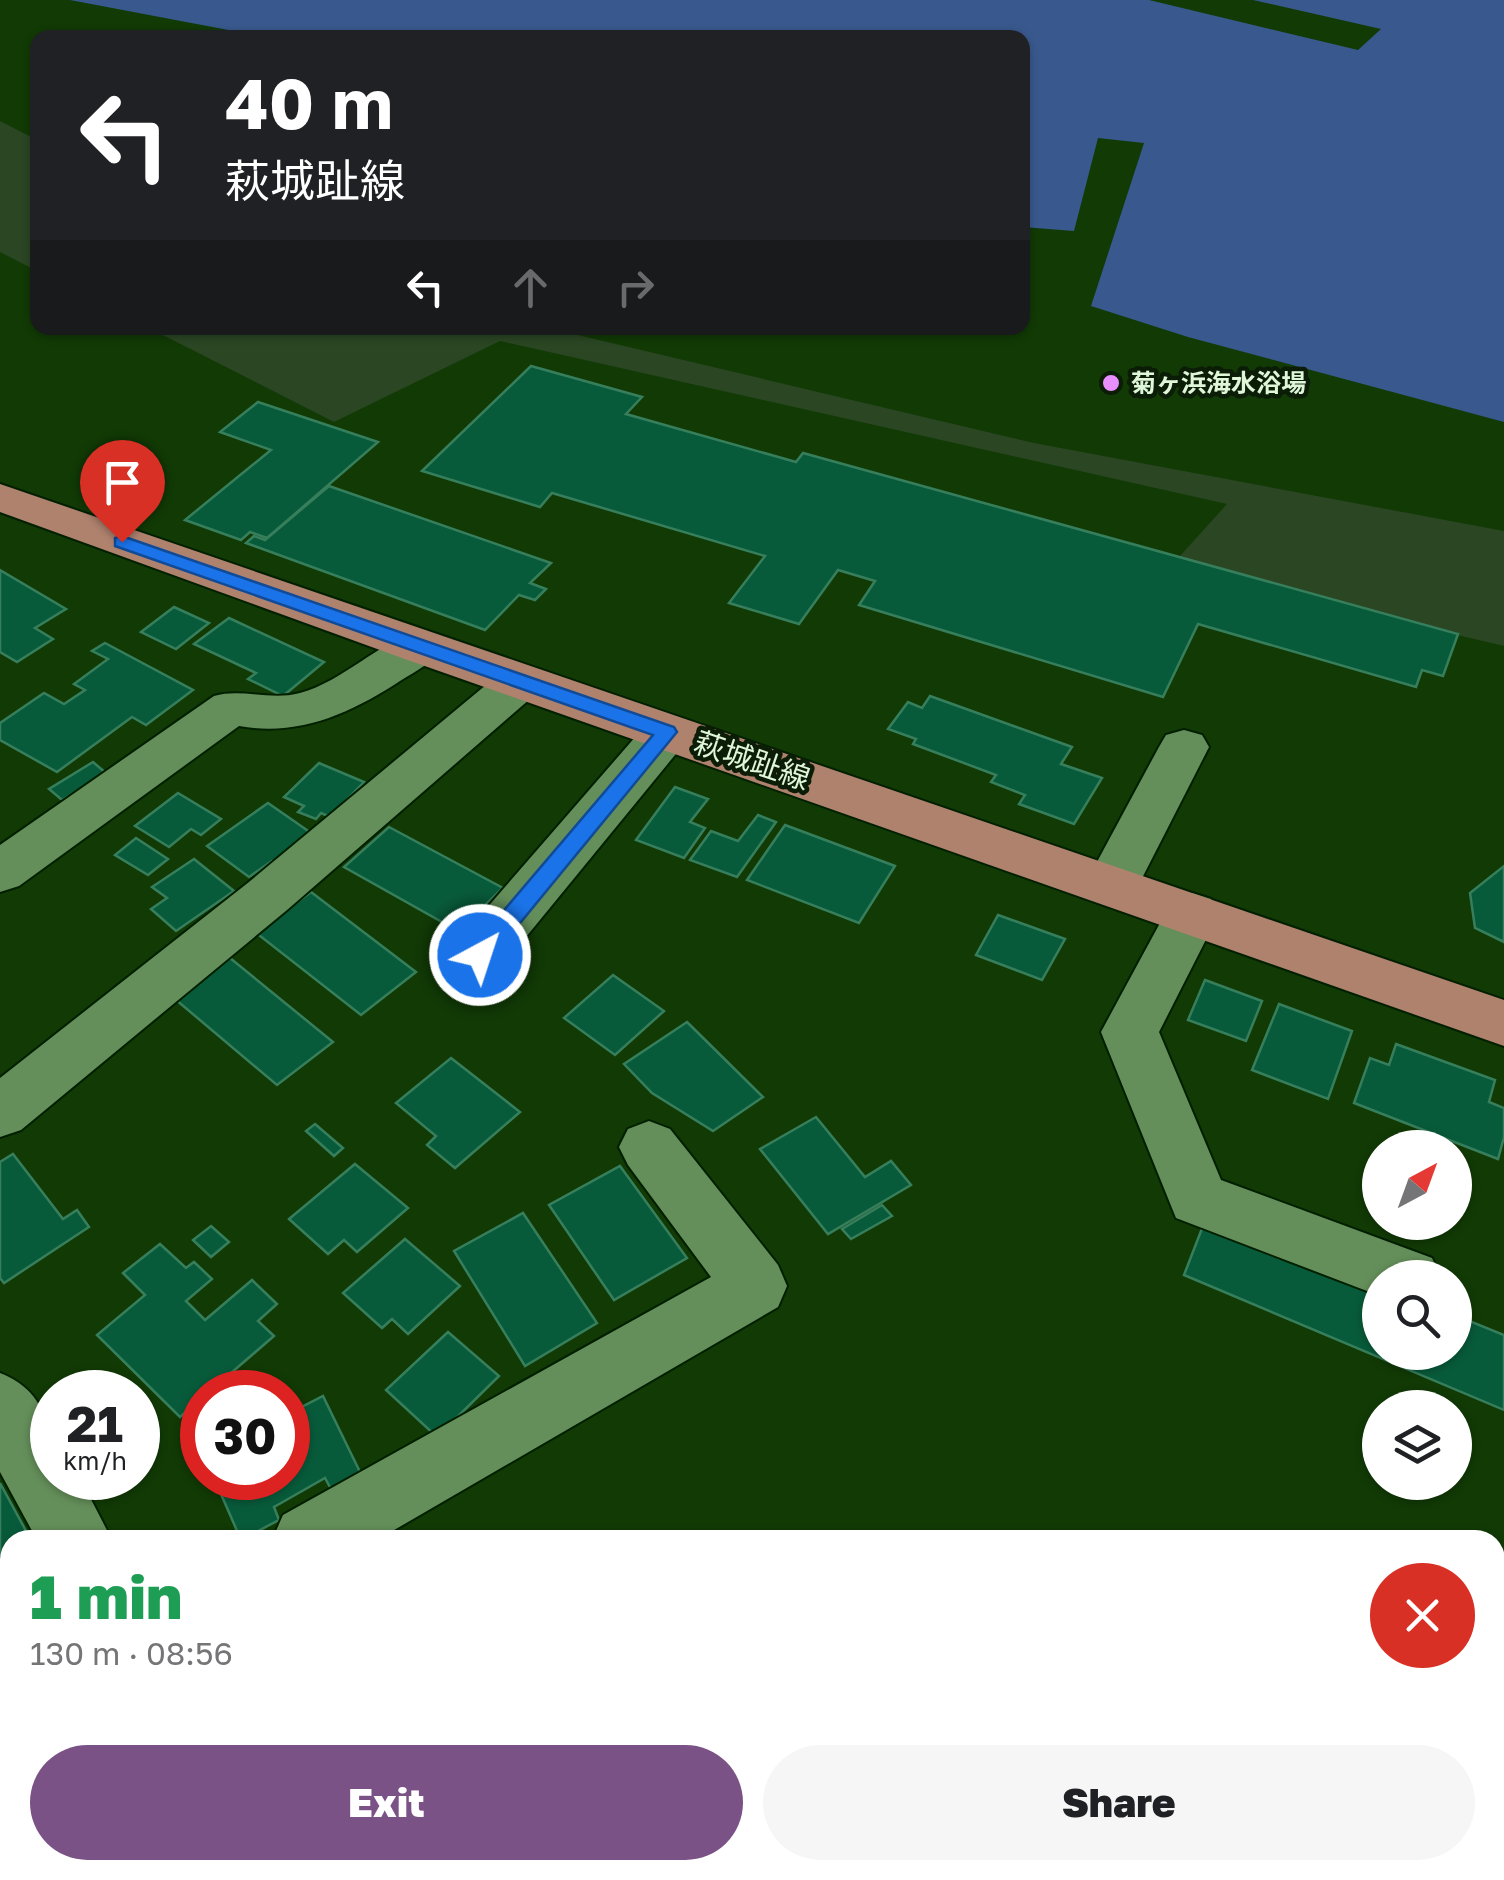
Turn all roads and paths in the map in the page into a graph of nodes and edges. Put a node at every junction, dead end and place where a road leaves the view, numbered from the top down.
1 (0, 497) edge
2 (419, 647) junction
3 (520, 681) junction
4 (667, 732) junction
5 (1184, 747) dead end
6 (0, 872) edge
7 (1111, 886) junction
8 (1192, 914) junction
9 (480, 955) dead end
10 (1504, 1023) edge
11 (0, 1112) edge
12 (649, 1147) dead end
13 (1362, 1261) edge
14 (0, 1405) edge
15 (70, 1530) edge
16 (326, 1530) edge

1 - 2 main road, 萩城趾線
2 - 3 main road, 萩城趾線
2 - 6 street
3 - 4 main road, 萩城趾線
3 - 11 street
4 - 7 main road, 萩城趾線
4 - 9 street
5 - 7 street
7 - 8 main road, 萩城趾線
8 - 10 main road, 萩城趾線
8 - 13 street
12 - 16 street
14 - 15 street

